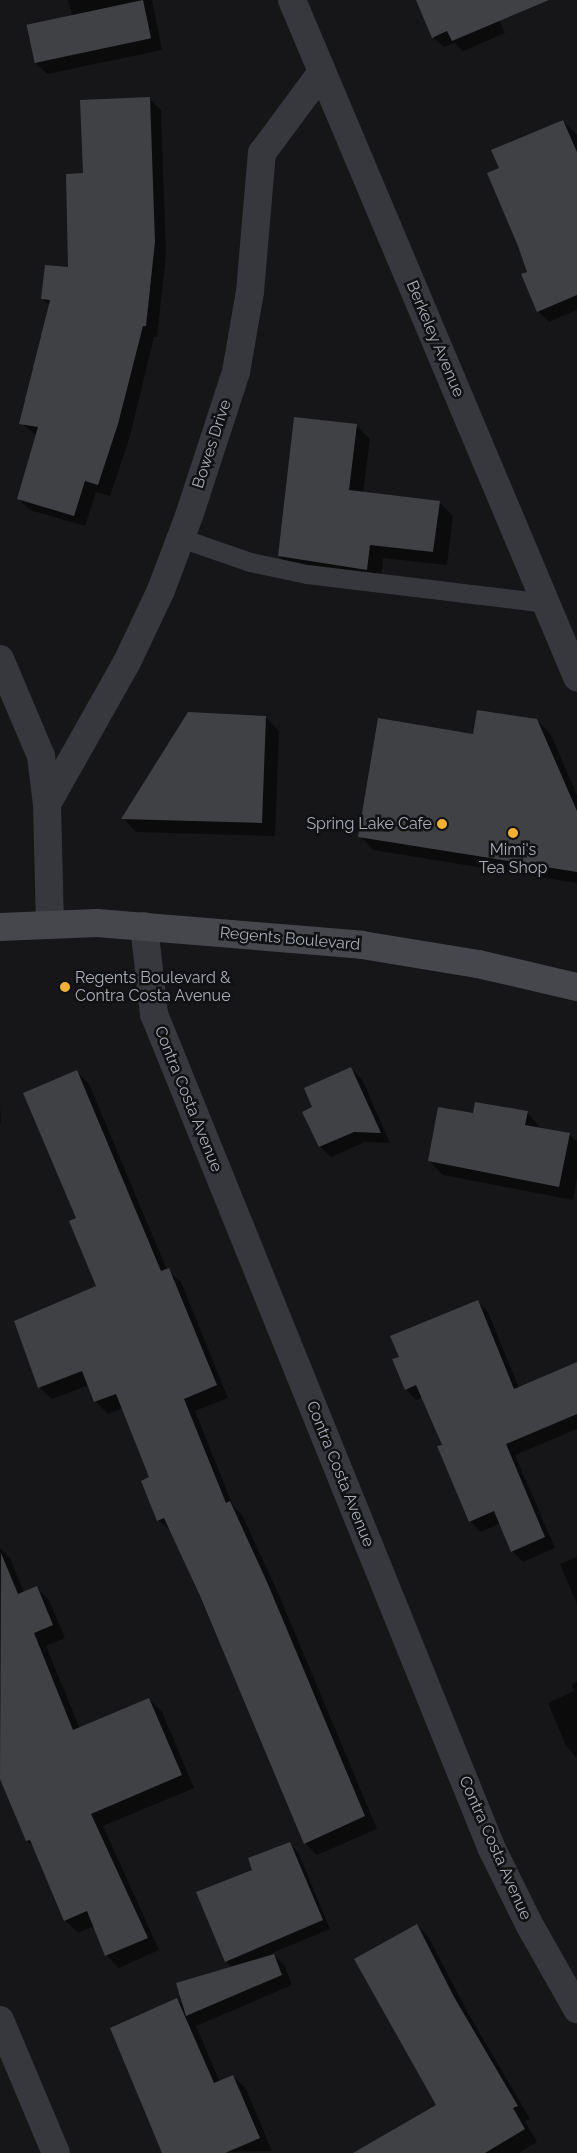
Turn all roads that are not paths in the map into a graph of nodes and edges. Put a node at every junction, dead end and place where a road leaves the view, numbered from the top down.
1 (292, 0) edge
2 (322, 72) junction
3 (181, 538) junction
4 (546, 603) junction
5 (0, 659) edge
6 (577, 677) edge
7 (47, 804) junction
8 (50, 925) junction
9 (144, 926) junction
10 (0, 927) edge
11 (577, 987) edge
12 (577, 2009) edge
13 (0, 2020) edge
14 (56, 2153) edge

1 - 2 street, Berkeley Avenue
2 - 3 street, Bowes Drive
2 - 4 street, Berkeley Avenue
3 - 4 lane
3 - 7 street, Bowes Drive
4 - 6 street, Berkeley Avenue
5 - 7 street
7 - 8 street
8 - 9 main road, Regents Boulevard
8 - 10 main road, Regents Boulevard
9 - 11 main road, Regents Boulevard
9 - 12 street, Contra Costa Avenue
13 - 14 street

